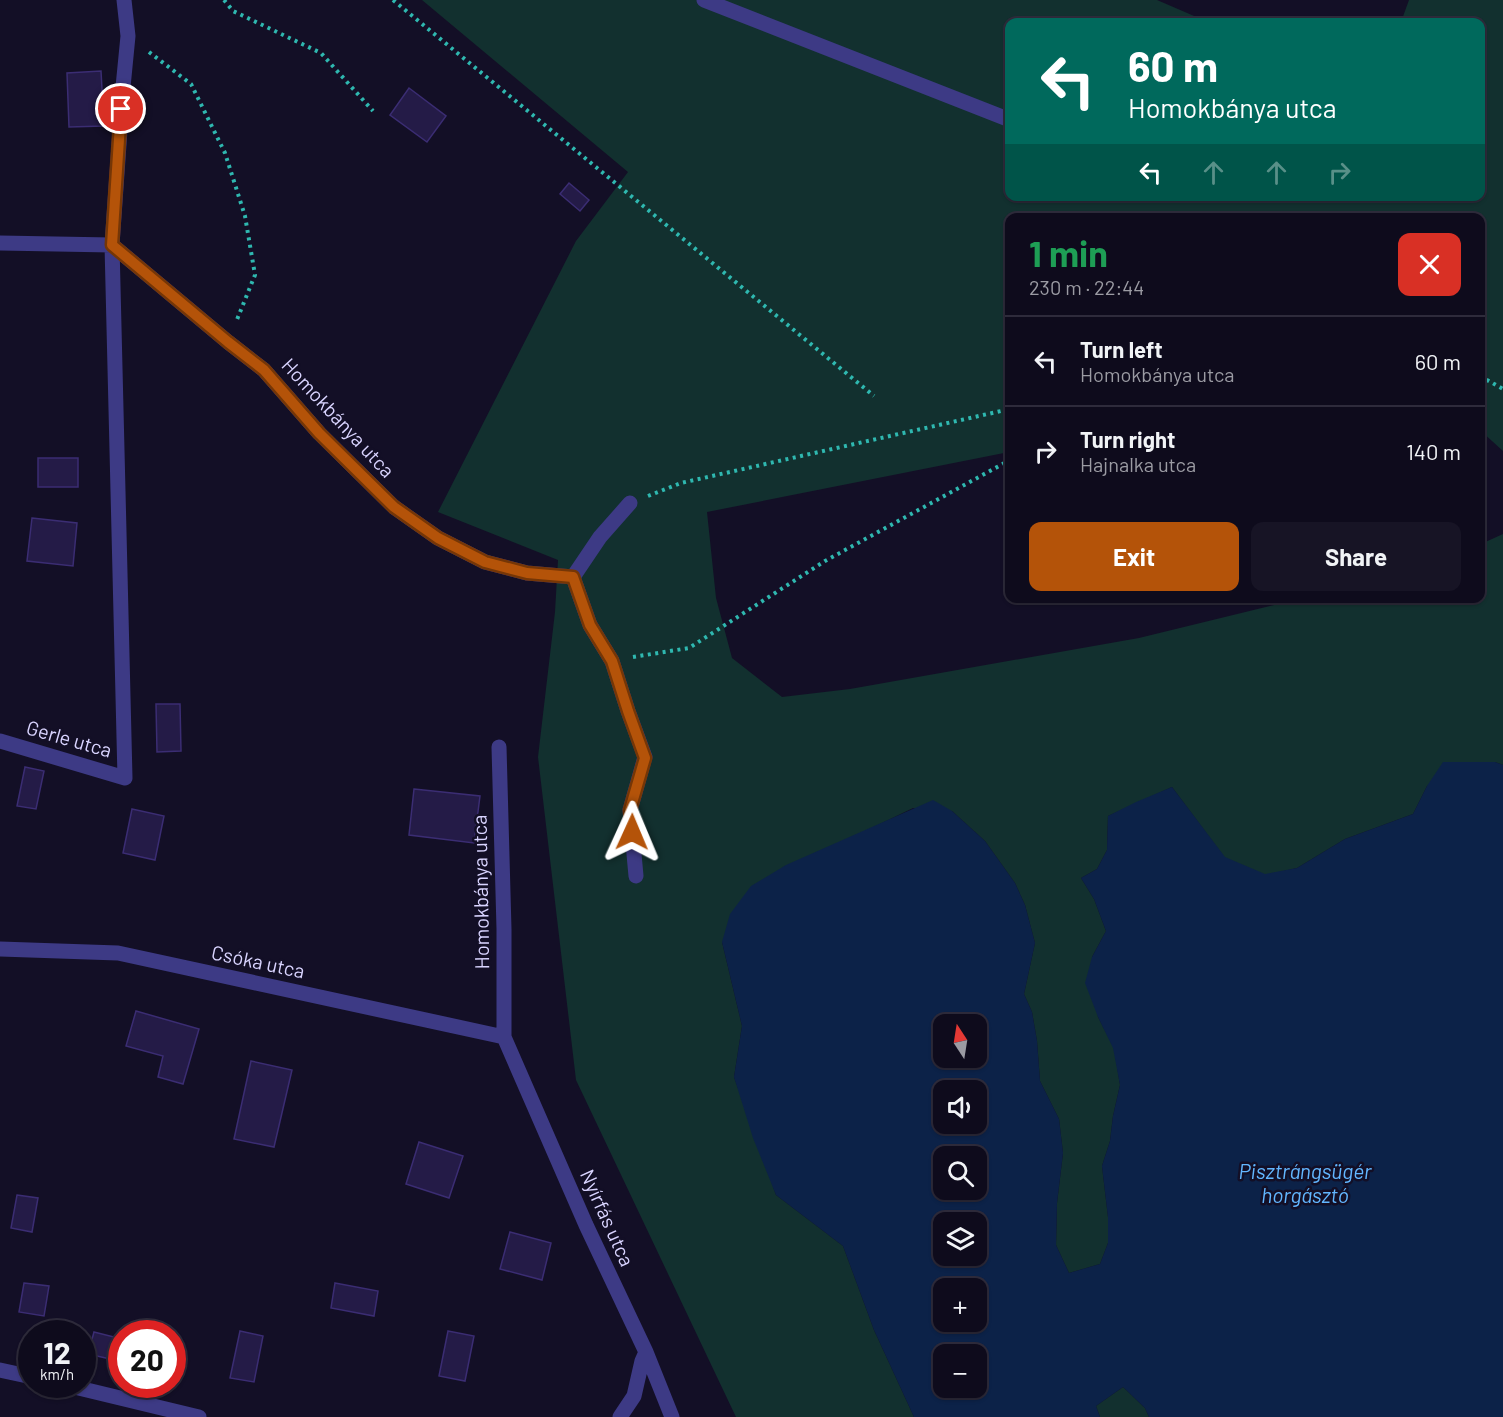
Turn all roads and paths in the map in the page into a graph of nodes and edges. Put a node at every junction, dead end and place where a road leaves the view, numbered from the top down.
1 (123, 0) edge
2 (224, 0) edge
3 (393, 0) edge
4 (704, 0) edge
5 (128, 36) junction
6 (373, 111) dead end
7 (1005, 118) edge
8 (0, 243) edge
9 (112, 245) junction
10 (228, 342) junction
11 (1485, 379) edge
12 (1503, 389) edge
13 (874, 396) dead end
14 (1005, 411) edge
15 (1005, 463) edge
16 (630, 503) joint
17 (573, 577) junction
18 (612, 661) junction
19 (0, 741) edge
20 (499, 747) dead end
21 (636, 876) dead end
22 (0, 949) edge
23 (504, 1037) junction
24 (646, 1353) junction
25 (0, 1370) edge
26 (18, 1374) edge
27 (96, 1392) edge
28 (199, 1417) edge
29 (620, 1417) edge
30 (672, 1417) edge

1 - 5 street
2 - 6 path
3 - 13 path
4 - 7 street
5 - 9 street
5 - 10 path
8 - 9 street
9 - 10 street, Homokbánya utca
9 - 19 street, Gerle utca
10 - 17 street, Homokbánya utca
11 - 12 path
14 - 16 path
15 - 18 path
16 - 17 street
17 - 18 street
18 - 21 street
20 - 23 street, Homokbánya utca
22 - 23 street, Csóka utca
23 - 24 street, Nyírfás utca
24 - 29 street
24 - 30 street, Nyírfás utca
25 - 26 street
27 - 28 street

